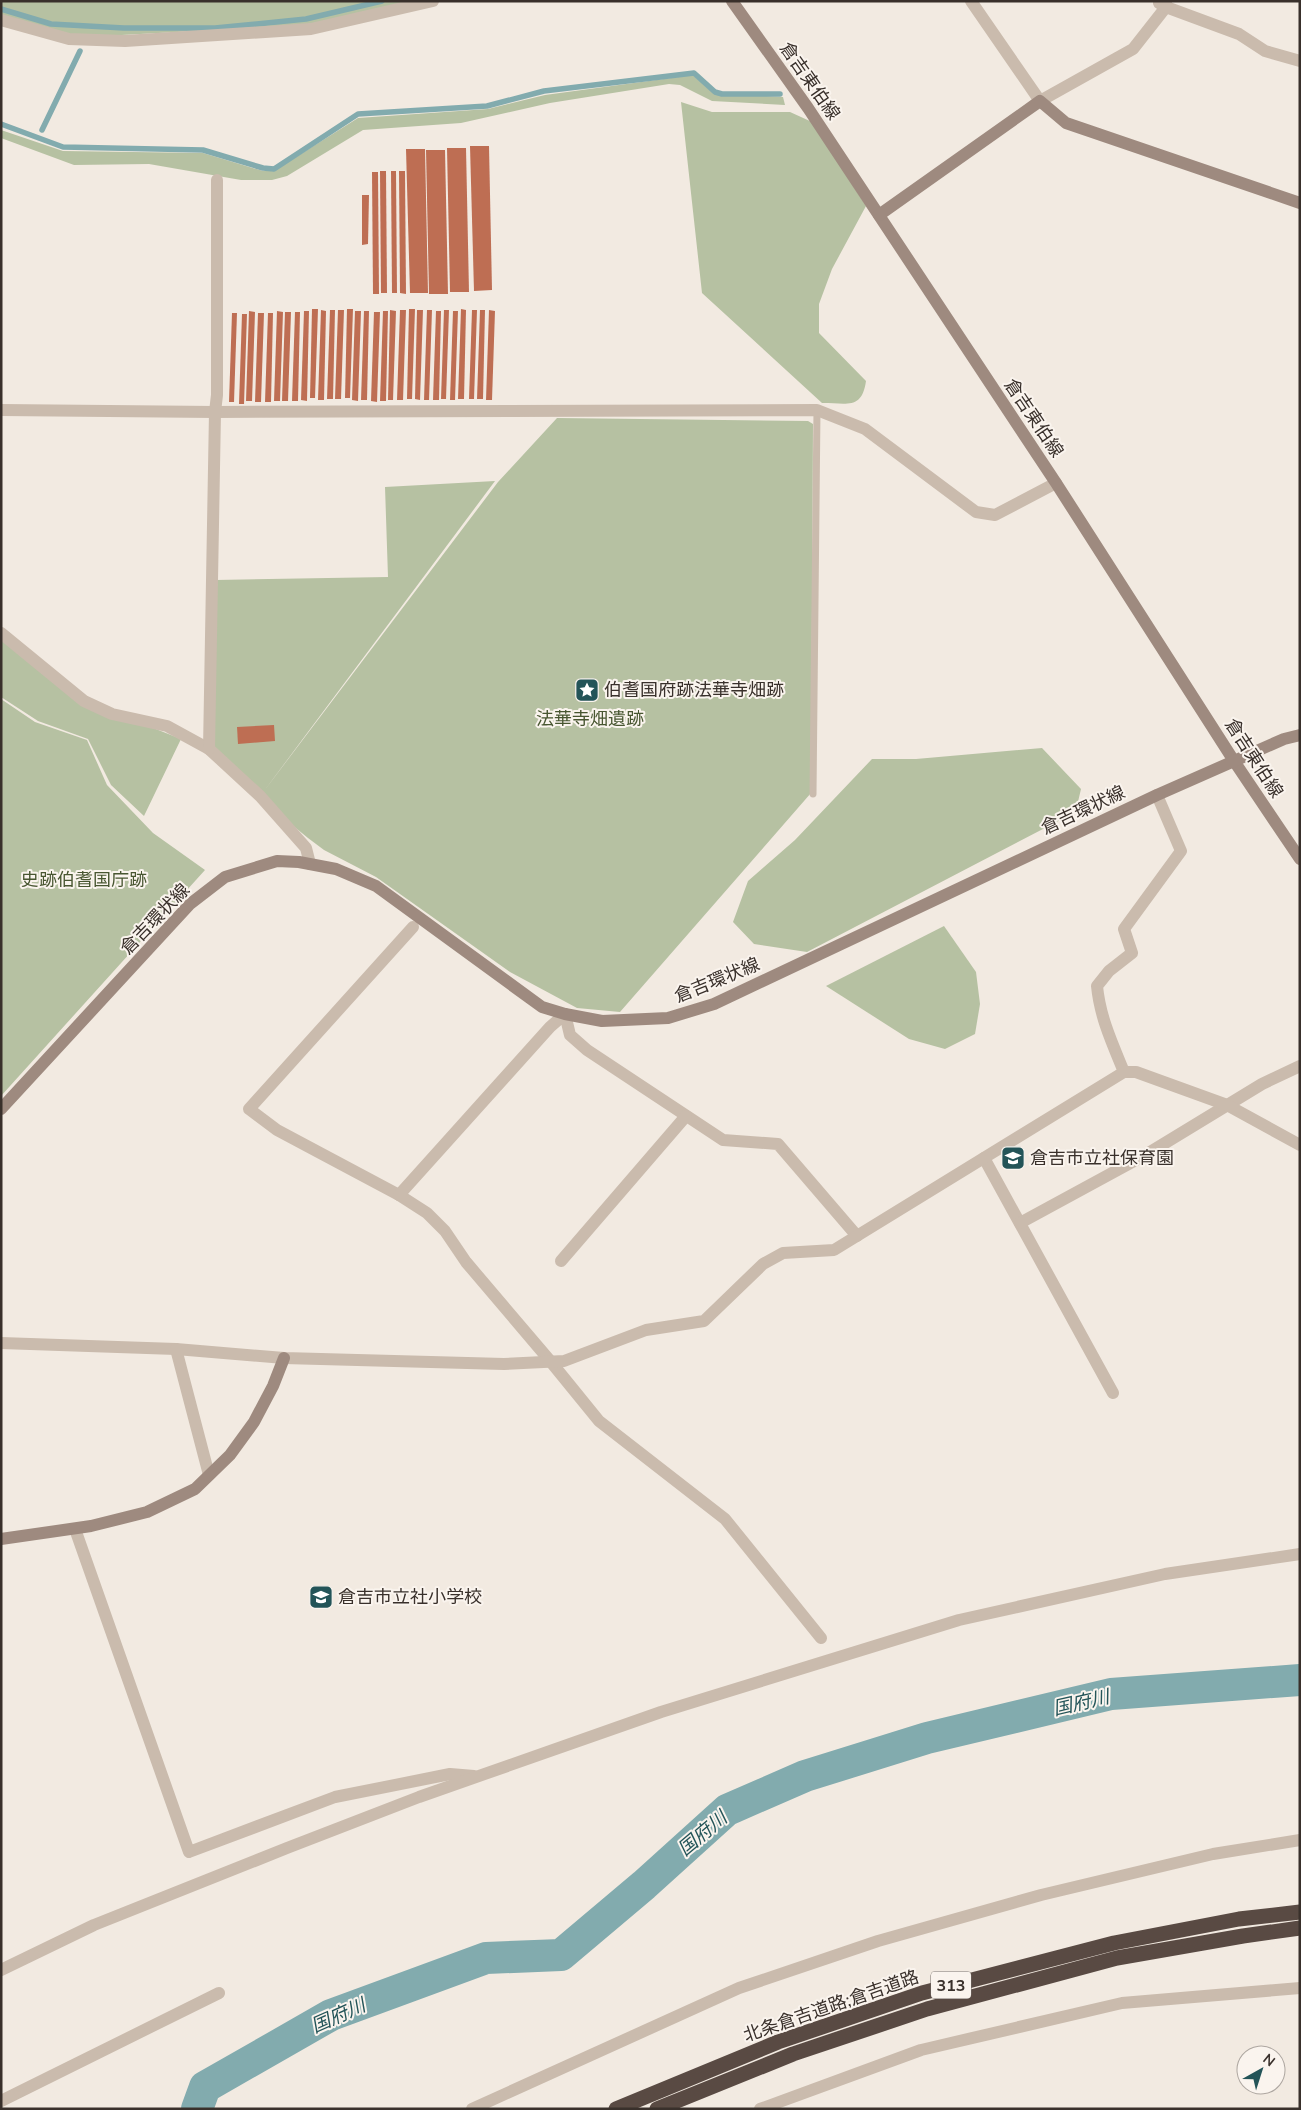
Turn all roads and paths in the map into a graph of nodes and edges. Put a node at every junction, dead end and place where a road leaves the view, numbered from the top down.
1 (433, 1) edge
2 (732, 1) edge
3 (971, 1) edge
4 (1163, 3) edge
5 (1, 20) edge
6 (1300, 61) edge
7 (1040, 101) junction
8 (217, 180) dead end
9 (1300, 203) edge
10 (879, 215) junction
11 (1, 410) edge
12 (817, 410) junction
13 (215, 412) junction
14 (1056, 482) junction
15 (1, 633) edge
16 (1300, 735) edge
17 (208, 749) junction
18 (1234, 761) junction
19 (813, 794) dead end
20 (1157, 795) junction
21 (1300, 859) edge
22 (310, 864) junction
23 (413, 927) dead end
24 (565, 1014) junction
25 (1300, 1066) edge
26 (1124, 1072) junction
27 (1227, 1105) junction
28 (1, 1109) edge
29 (686, 1116) junction
30 (1300, 1145) edge
31 (984, 1158) junction
32 (399, 1195) junction
33 (1020, 1223) junction
34 (857, 1236) junction
35 (561, 1261) dead end
36 (1, 1343) edge
37 (176, 1349) junction
38 (284, 1358) junction
39 (551, 1362) junction
40 (1114, 1393) dead end
41 (209, 1475) junction
42 (75, 1529) junction
43 (1, 1539) edge
44 (1300, 1554) edge
45 (821, 1638) dead end
46 (479, 1777) junction
47 (1300, 1840) edge
48 (1300, 1912) edge
49 (1300, 1928) edge
50 (1, 1970) edge
51 (1300, 1988) edge
52 (219, 1993) dead end
53 (1, 2101) edge
54 (472, 2109) edge
55 (616, 2109) edge
56 (657, 2109) edge
57 (760, 2109) edge

1 - 5 street
2 - 10 main road, 倉吉東伯線
3 - 7 street
4 - 6 street
4 - 7 street
7 - 9 main road
7 - 10 main road
8 - 13 street
10 - 14 main road, 倉吉東伯線
11 - 13 street
12 - 13 street
12 - 14 street
12 - 19 lane
13 - 17 street
14 - 18 main road, 倉吉東伯線
15 - 17 street
16 - 18 main road, 倉吉環状線
17 - 22 street
18 - 20 main road, 倉吉環状線
18 - 21 main road, 倉吉東伯線
20 - 24 main road, 倉吉環状線
20 - 26 street
22 - 24 main road, 倉吉環状線
22 - 28 main road, 倉吉環状線
23 - 32 street
24 - 29 street
24 - 32 street
25 - 27 street
26 - 27 street
26 - 31 street
27 - 30 street
27 - 33 street
29 - 34 street
29 - 35 street
31 - 33 street
31 - 34 street
32 - 39 street
33 - 40 street
34 - 39 street
36 - 37 street
37 - 38 street
37 - 41 street
38 - 39 street
38 - 41 main road
39 - 45 street
41 - 42 main road
42 - 43 main road
42 - 46 street
44 - 46 street
46 - 50 street
47 - 54 street
48 - 55 highway, 北条倉吉道路;倉吉道路 / 313
49 - 56 highway, 北条倉吉道路;倉吉道路 / 313
51 - 57 street
52 - 53 street

